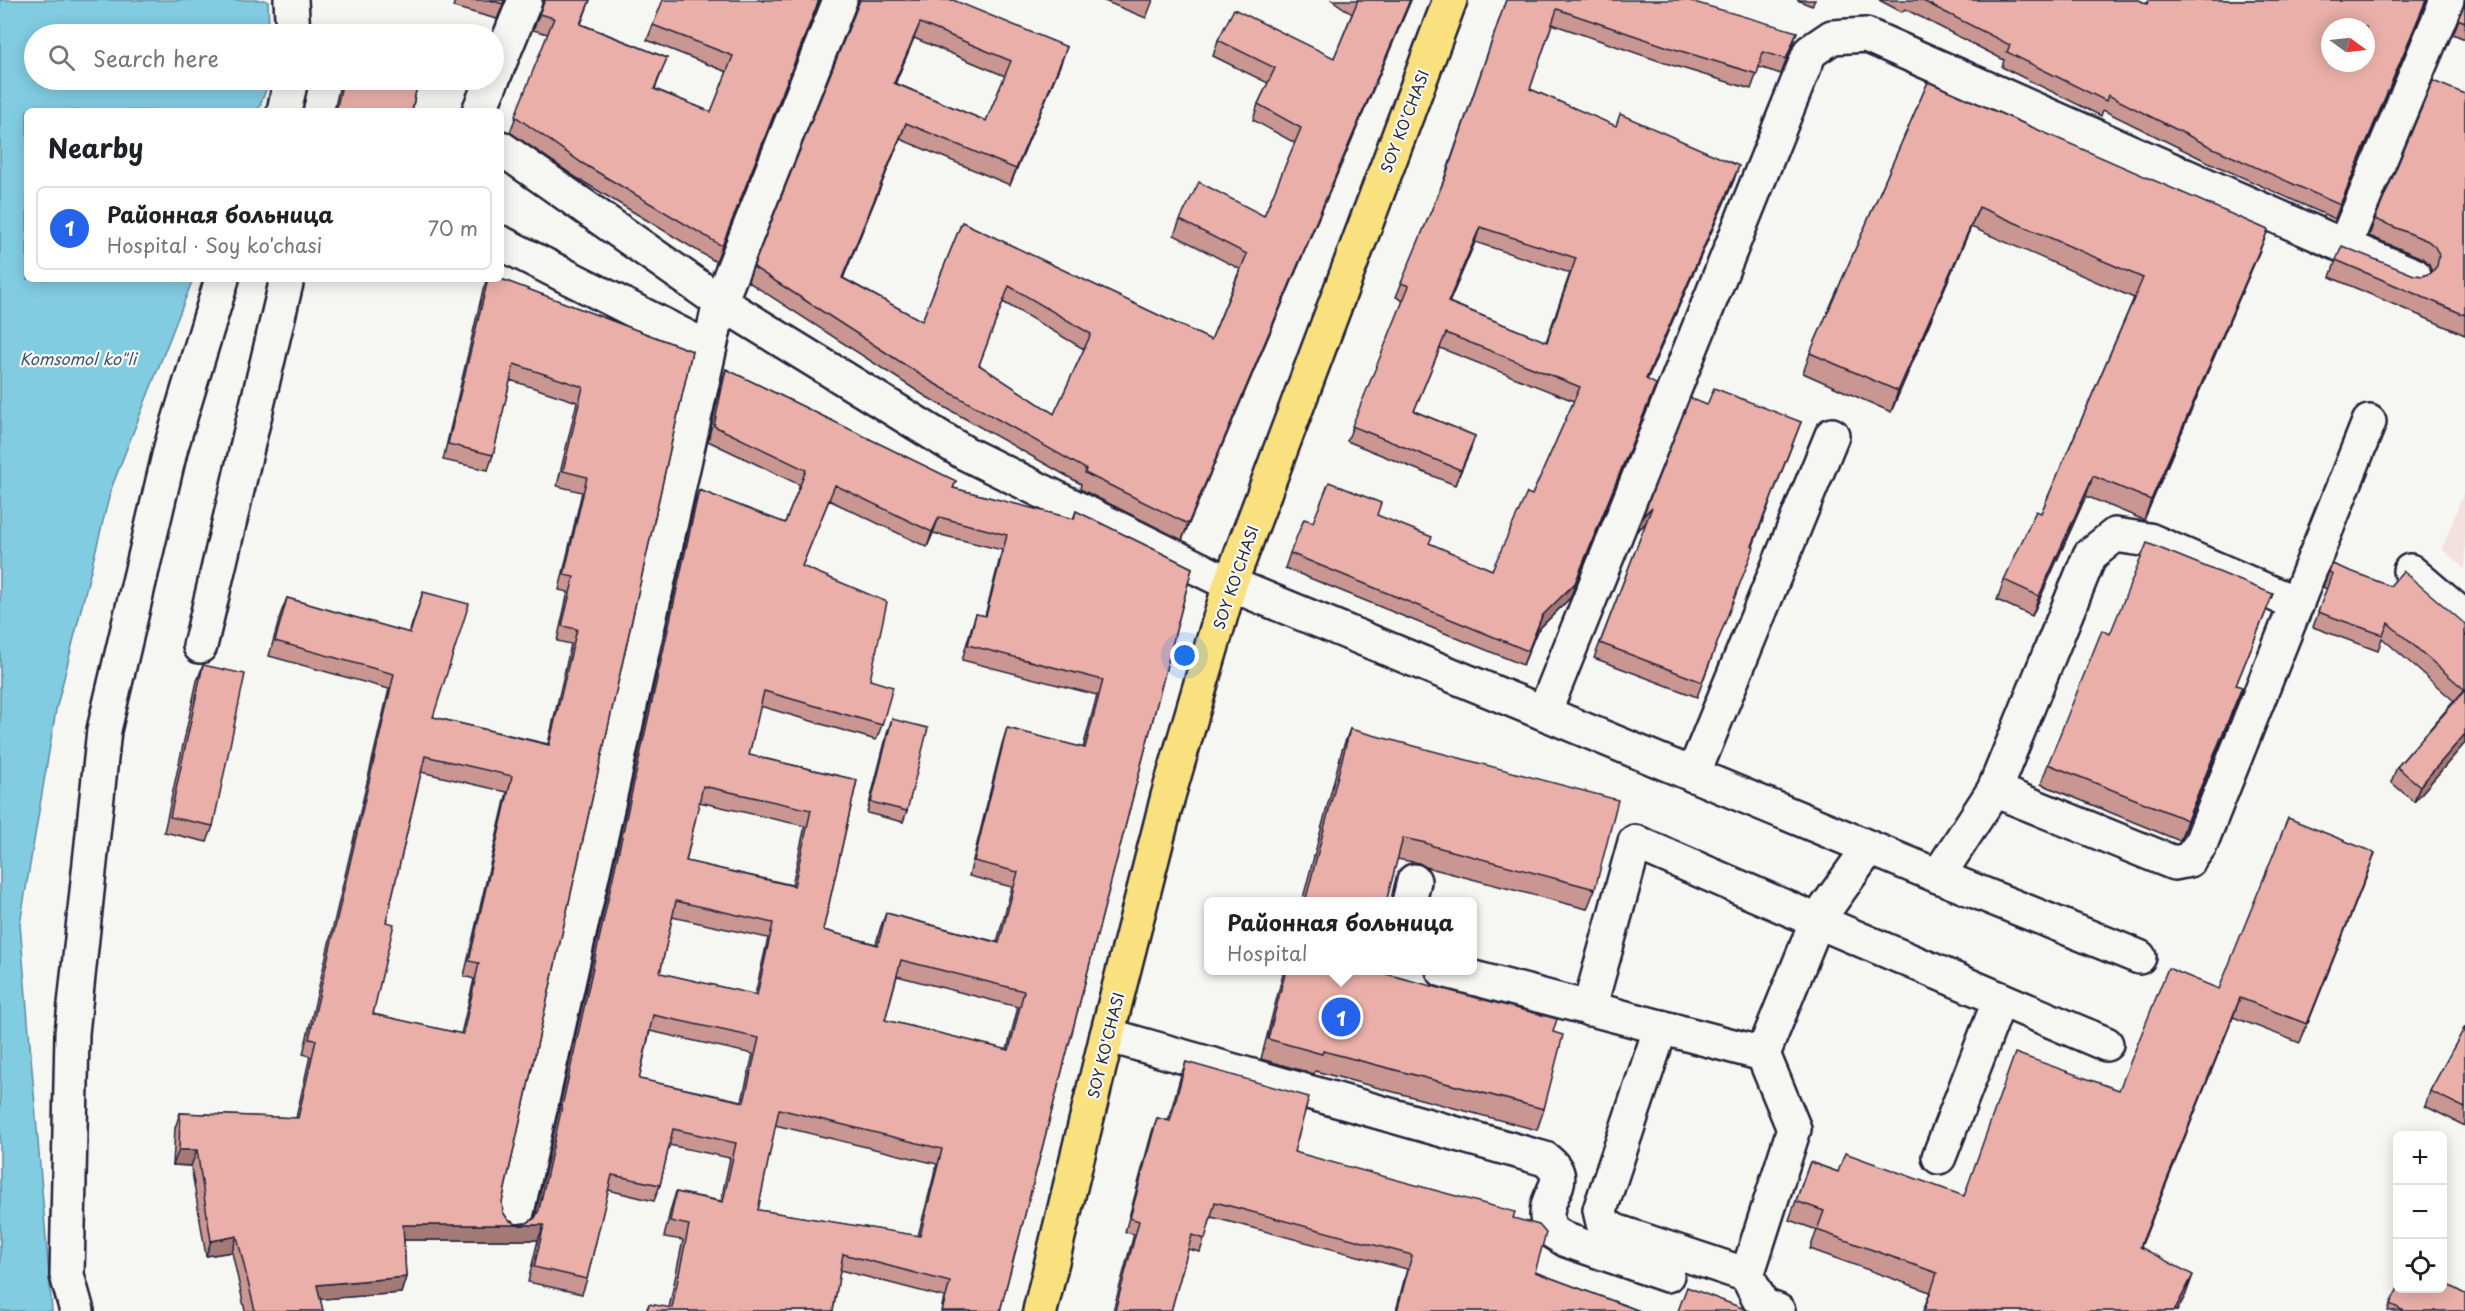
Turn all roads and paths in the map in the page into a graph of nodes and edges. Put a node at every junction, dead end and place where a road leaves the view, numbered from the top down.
1 (291, 0) edge
2 (525, 0) edge
3 (840, 0) edge
4 (1450, 0) edge
5 (2446, 0) edge
6 (292, 24) edge
7 (504, 51) edge
8 (289, 90) edge
9 (488, 90) edge
10 (285, 108) edge
11 (480, 108) edge
12 (504, 150) edge
13 (504, 245) edge
14 (2344, 246) junction
15 (2414, 275) edge
16 (221, 282) edge
17 (286, 282) edge
18 (720, 302) junction
19 (708, 348) junction
20 (2369, 422) dead end
21 (1832, 435) dead end
22 (2410, 571) dead end
23 (1230, 584) junction
24 (2297, 604) junction
25 (2465, 618) edge
26 (200, 646) dead end
27 (1544, 713) junction
28 (1693, 775) junction
29 (1994, 790) junction
30 (1869, 848) junction
31 (1938, 876) junction
32 (1817, 921) junction
33 (2139, 957) dead end
34 (1462, 975) edge
35 (2000, 999) junction
36 (1589, 1009) junction
37 (1661, 1028) junction
38 (1107, 1035) junction
39 (2106, 1044) dead end
40 (1763, 1054) junction
41 (1939, 1157) dead end
42 (515, 1221) edge
43 (1667, 1275) dead end
44 (1747, 1275) junction
45 (77, 1311) edge
46 (1040, 1311) edge
47 (1778, 1311) edge

1 - 6 street
2 - 7 street
3 - 18 street
4 - 23 main road, SOY KO'CHASI
5 - 14 street
8 - 10 street
9 - 11 street
12 - 18 street
13 - 19 street
14 - 15 street
14 - 27 street
16 - 45 street
17 - 26 street
18 - 19 street
18 - 23 street
19 - 42 street
20 - 24 street
21 - 28 street
22 - 25 street
23 - 27 street
23 - 38 main road, SOY KO'CHASI
24 - 29 street
24 - 29 street
27 - 28 street
28 - 30 street
29 - 31 street
30 - 31 street
30 - 32 street
31 - 33 street
32 - 35 street
32 - 36 street
32 - 40 street
34 - 36 street
35 - 39 street
35 - 41 street
36 - 37 street
37 - 40 street
37 - 44 street
38 - 43 street
38 - 46 main road, SOY KO'CHASI
40 - 44 street
44 - 47 street

